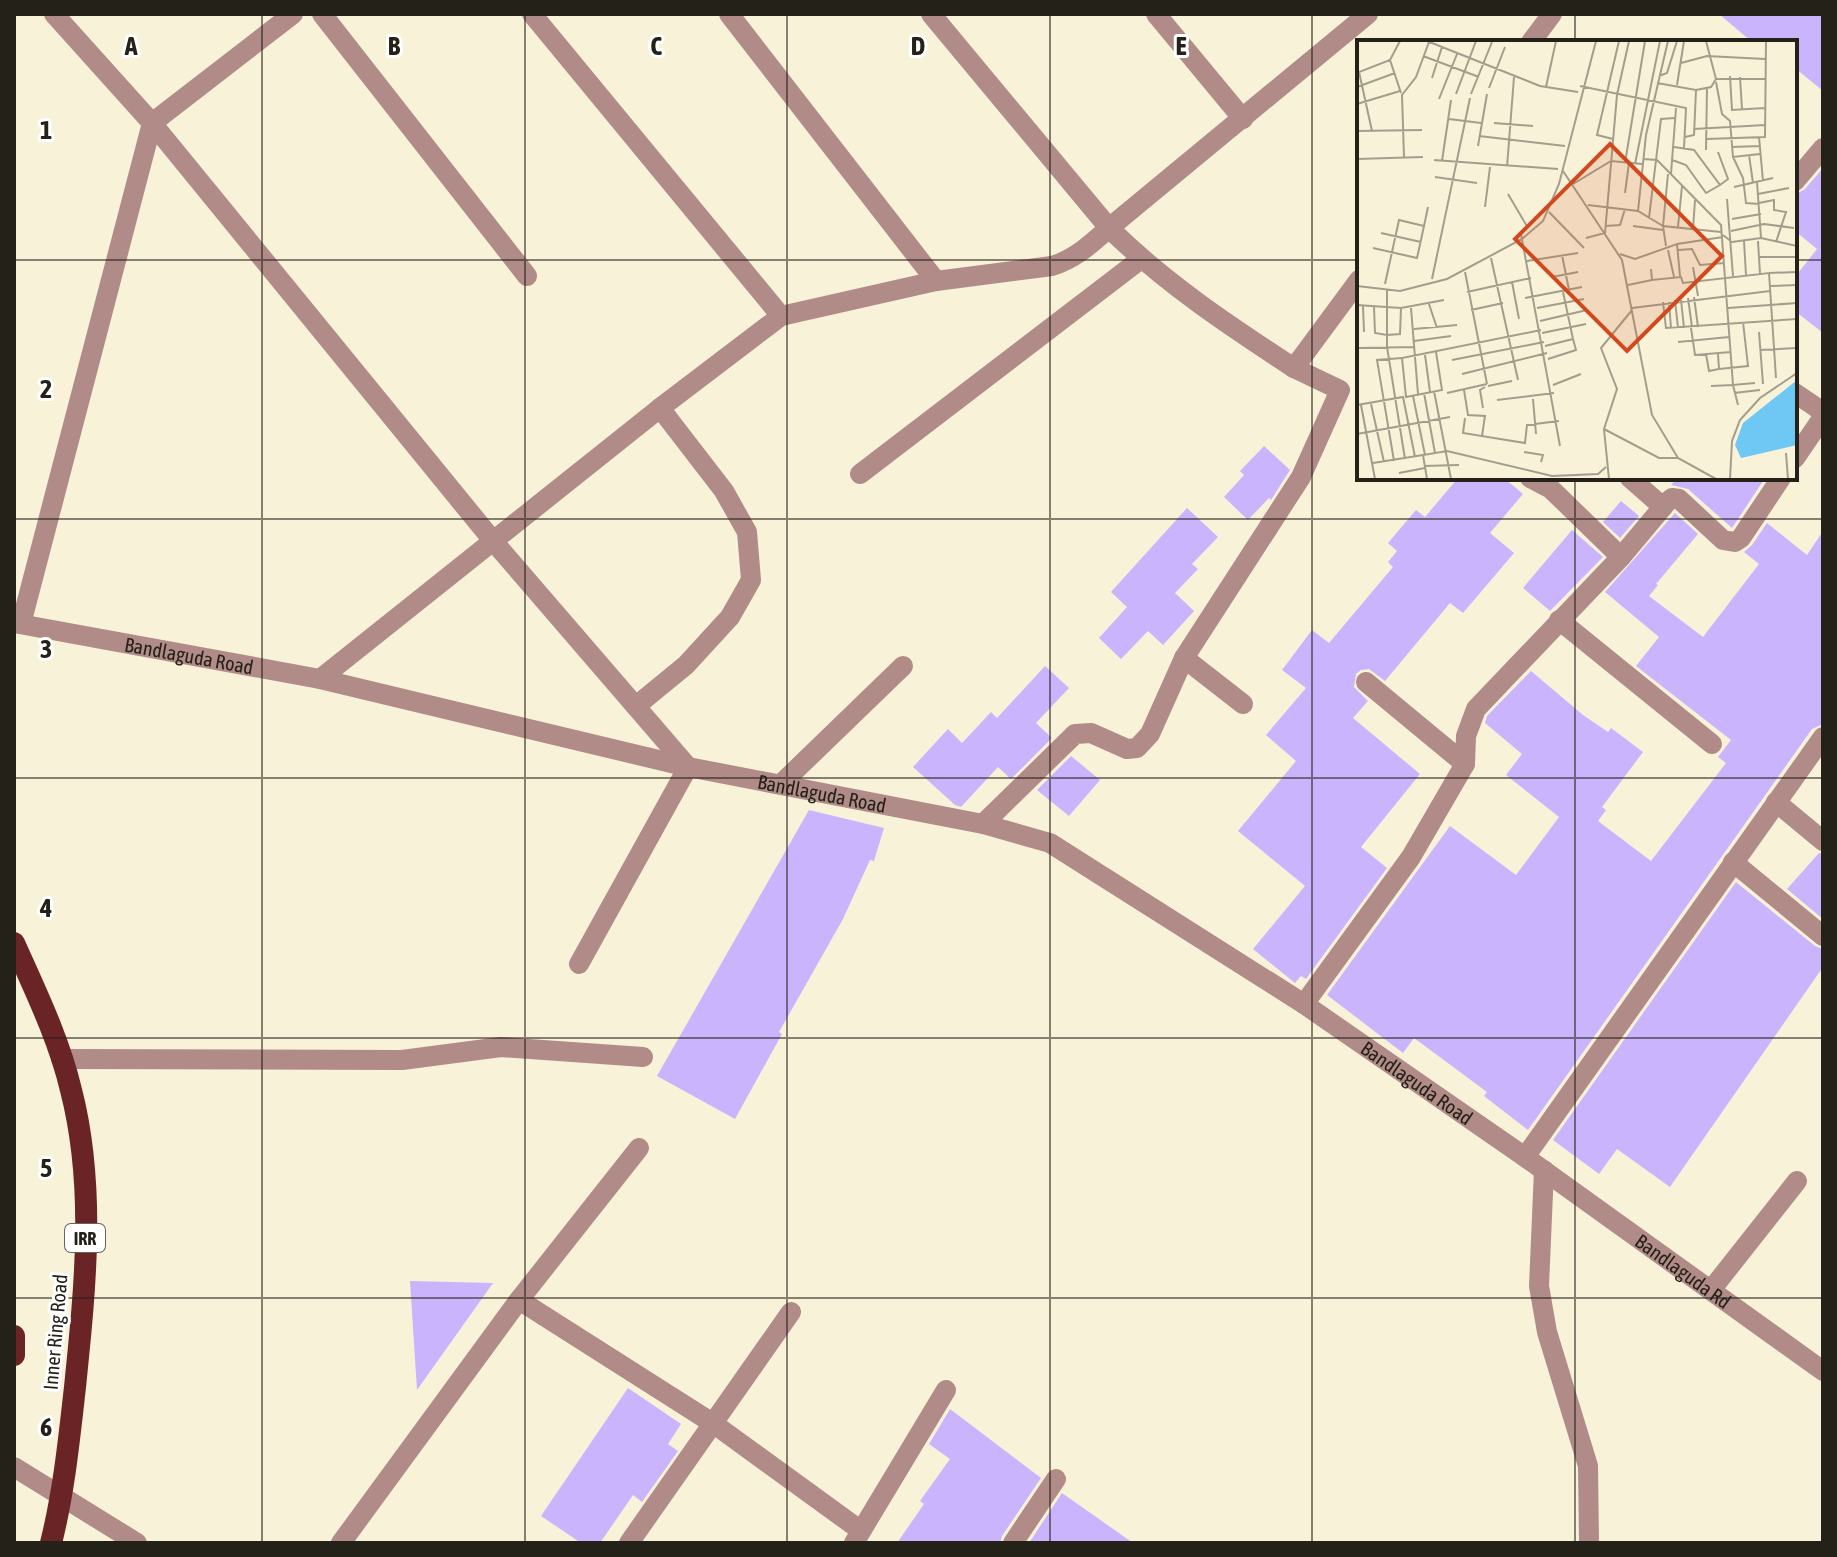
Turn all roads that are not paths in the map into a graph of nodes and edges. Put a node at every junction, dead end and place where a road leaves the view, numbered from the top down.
1 (54, 14) edge
2 (322, 14) edge
3 (532, 14) edge
4 (729, 14) edge
5 (931, 14) edge
6 (1156, 14) edge
7 (1368, 14) edge
8 (1552, 14) edge
9 (282, 17) edge
10 (1532, 40) edge
11 (1243, 119) junction
12 (152, 123) junction
13 (1823, 148) edge
14 (1797, 179) edge
15 (1109, 228) junction
16 (1141, 259) junction
17 (527, 276) dead end
18 (936, 281) junction
19 (1357, 283) edge
20 (781, 316) junction
21 (1294, 368) junction
22 (1340, 390) junction
23 (1797, 395) edge
24 (1357, 397) edge
25 (660, 408) junction
26 (1823, 415) edge
27 (1797, 455) edge
28 (860, 474) dead end
29 (1534, 480) edge
30 (1632, 480) edge
31 (1780, 480) edge
32 (1663, 507) junction
33 (494, 542) junction
34 (1621, 557) junction
35 (1559, 620) junction
36 (18, 623) edge
37 (1184, 658) junction
38 (903, 666) dead end
39 (320, 679) junction
40 (1366, 682) dead end
41 (1243, 704) dead end
42 (636, 706) junction
43 (1712, 744) dead end
44 (1821, 744) edge
45 (1465, 764) junction
46 (688, 767) junction
47 (781, 784) junction
48 (1776, 802) junction
49 (983, 824) junction
50 (1823, 841) edge
51 (1733, 862) junction
52 (1823, 936) edge
53 (14, 943) edge
54 (579, 964) dead end
55 (1304, 1004) junction
56 (643, 1057) dead end
57 (61, 1059) junction
58 (639, 1148) dead end
59 (1525, 1157) junction
60 (1544, 1170) junction
61 (1797, 1181) dead end
62 (1711, 1290) junction
63 (519, 1300) junction
64 (791, 1312) dead end
65 (14, 1336) edge
66 (14, 1355) edge
67 (1823, 1371) edge
68 (946, 1390) dead end
69 (714, 1424) junction
70 (14, 1467) edge
71 (1056, 1479) dead end
72 (63, 1497) junction
73 (857, 1537) edge
74 (51, 1543) edge
75 (137, 1543) edge
76 (341, 1543) edge
77 (629, 1543) edge
78 (1013, 1543) edge
79 (1589, 1543) edge

1 - 12 street
2 - 17 street
3 - 20 street
4 - 18 street
5 - 15 street
6 - 11 street
7 - 11 street
8 - 10 street
9 - 12 street
11 - 15 street
12 - 33 street
12 - 36 street
13 - 14 street
15 - 16 street
15 - 18 street
16 - 21 street
16 - 28 street
18 - 20 street
19 - 21 street
20 - 25 street
21 - 22 street
22 - 24 street
22 - 37 street
23 - 26 street
25 - 33 street
25 - 42 street
26 - 27 street
29 - 34 street
30 - 32 street
31 - 32 street
32 - 34 street
33 - 39 street
33 - 42 street
34 - 35 street
35 - 43 street
35 - 45 street
36 - 39 street, Bandlaguda Road
37 - 41 street
37 - 49 street
38 - 47 street
39 - 46 street, Bandlaguda Road
40 - 45 street
42 - 46 street
44 - 48 street
45 - 55 street
46 - 47 street, Bandlaguda Road
46 - 54 street
47 - 49 street, Bandlaguda Road
48 - 50 street
48 - 51 street
49 - 55 street, Bandlaguda Road
51 - 52 street
51 - 59 street
53 - 57 highway, Inner Ring Road / IRR
55 - 59 street, Bandlaguda Road
56 - 57 street
57 - 72 highway, Inner Ring Road / IRR
58 - 63 street
59 - 60 street, Bandlaguda Road
60 - 62 street, Bandlaguda Rd
60 - 79 street
61 - 62 street
62 - 67 street, Bandlaguda Rd
63 - 69 street
63 - 76 street
64 - 69 street
65 - 66 highway, Inner Ring Road
68 - 73 street
69 - 73 street
69 - 77 street
70 - 72 street
71 - 78 street
72 - 74 highway, Inner Ring Road / IRR
72 - 75 street

